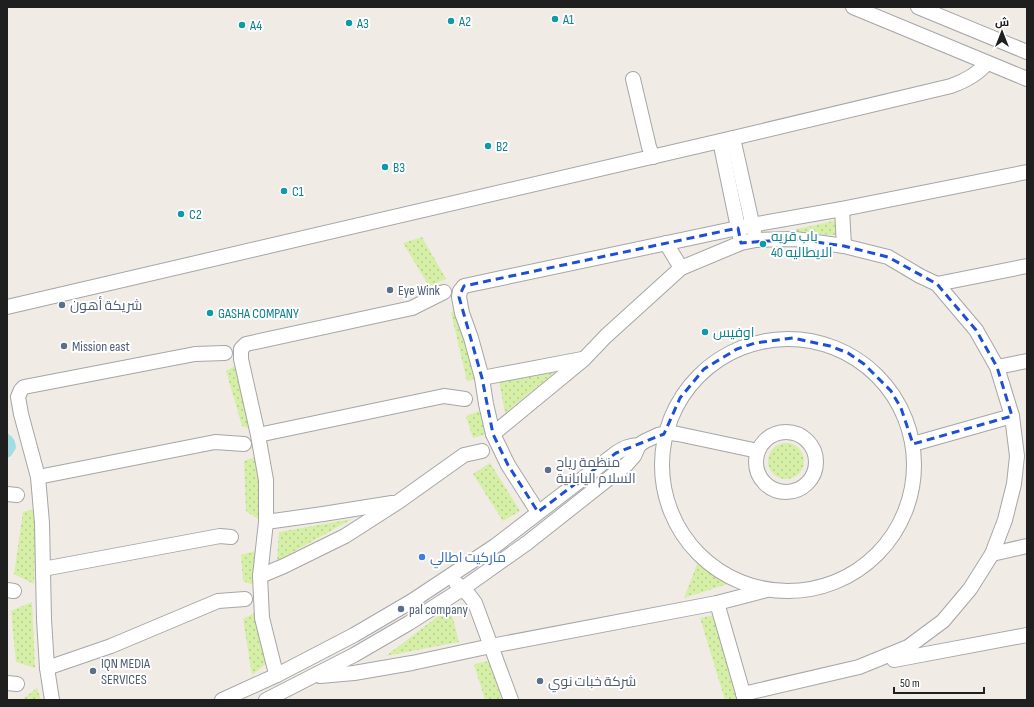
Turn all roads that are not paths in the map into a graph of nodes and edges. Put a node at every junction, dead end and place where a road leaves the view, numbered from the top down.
1 (853, 7) edge
2 (918, 7) edge
3 (1027, 52) edge
4 (987, 63) junction
5 (633, 79) dead end
6 (1027, 79) edge
7 (726, 140) junction
8 (653, 157) junction
9 (1027, 172) edge
10 (842, 209) junction
11 (752, 225) junction
12 (738, 228) junction
13 (756, 240) junction
14 (666, 243) junction
15 (741, 243) junction
16 (844, 246) junction
17 (1027, 266) edge
18 (681, 268) junction
19 (937, 284) junction
20 (444, 292) dead end
21 (7, 307) edge
22 (225, 353) dead end
23 (584, 359) junction
24 (1027, 361) edge
25 (997, 367) junction
26 (482, 378) junction
27 (465, 398) dead end
28 (1012, 416) junction
29 (493, 434) junction
30 (664, 434) junction
31 (258, 435) junction
32 (244, 444) dead end
33 (913, 444) junction
34 (640, 445) junction
35 (482, 451) dead end
36 (758, 451) junction
37 (1022, 455) edge
38 (38, 477) junction
39 (398, 502) junction
40 (538, 512) junction
41 (266, 522) junction
42 (231, 537) dead end
43 (1027, 546) edge
44 (992, 554) junction
45 (43, 569) junction
46 (260, 576) junction
47 (449, 576) junction
48 (462, 589) junction
49 (768, 590) junction
50 (245, 599) dead end
51 (717, 602) junction
52 (1027, 635) edge
53 (491, 646) junction
54 (859, 667) junction
55 (47, 668) junction
56 (277, 675) junction
57 (311, 676) junction
58 (282, 696) edge
59 (744, 697) edge
60 (52, 700) edge
61 (222, 700) edge
62 (266, 700) edge
63 (511, 700) edge

1 - 4 street
2 - 3 street
4 - 6 street
4 - 7 street
5 - 8 street
7 - 8 street
7 - 11 street
7 - 12 street
8 - 21 street
9 - 10 street
10 - 11 street
10 - 16 street
11 - 12 street
11 - 13 street
12 - 14 street
12 - 15 street
13 - 15 street
13 - 16 street
14 - 18 street
14 - 26 street
15 - 18 street
16 - 19 street
17 - 19 street
18 - 23 street
19 - 25 street
20 - 31 street
22 - 38 street
23 - 26 street
23 - 29 street
24 - 25 street
25 - 28 street
26 - 29 street
27 - 31 street
28 - 33 street
28 - 37 street
29 - 40 street
30 - 33 street
30 - 34 street
30 - 36 street
30 - 49 street
31 - 41 street
32 - 38 street
33 - 49 street
34 - 40 street
34 - 48 street
35 - 39 street
36 - 36 street
37 - 44 street
38 - 45 street
39 - 41 street
39 - 46 street
40 - 47 street
41 - 46 street
42 - 45 street
43 - 44 street
44 - 54 street
45 - 55 street
46 - 56 street
47 - 48 street
47 - 56 street
48 - 53 street
48 - 57 street
49 - 51 street
50 - 55 street
51 - 53 street
51 - 59 street
52 - 54 street
53 - 57 street
53 - 63 street
54 - 59 street
55 - 60 street
56 - 61 street
57 - 58 street
58 - 62 street

